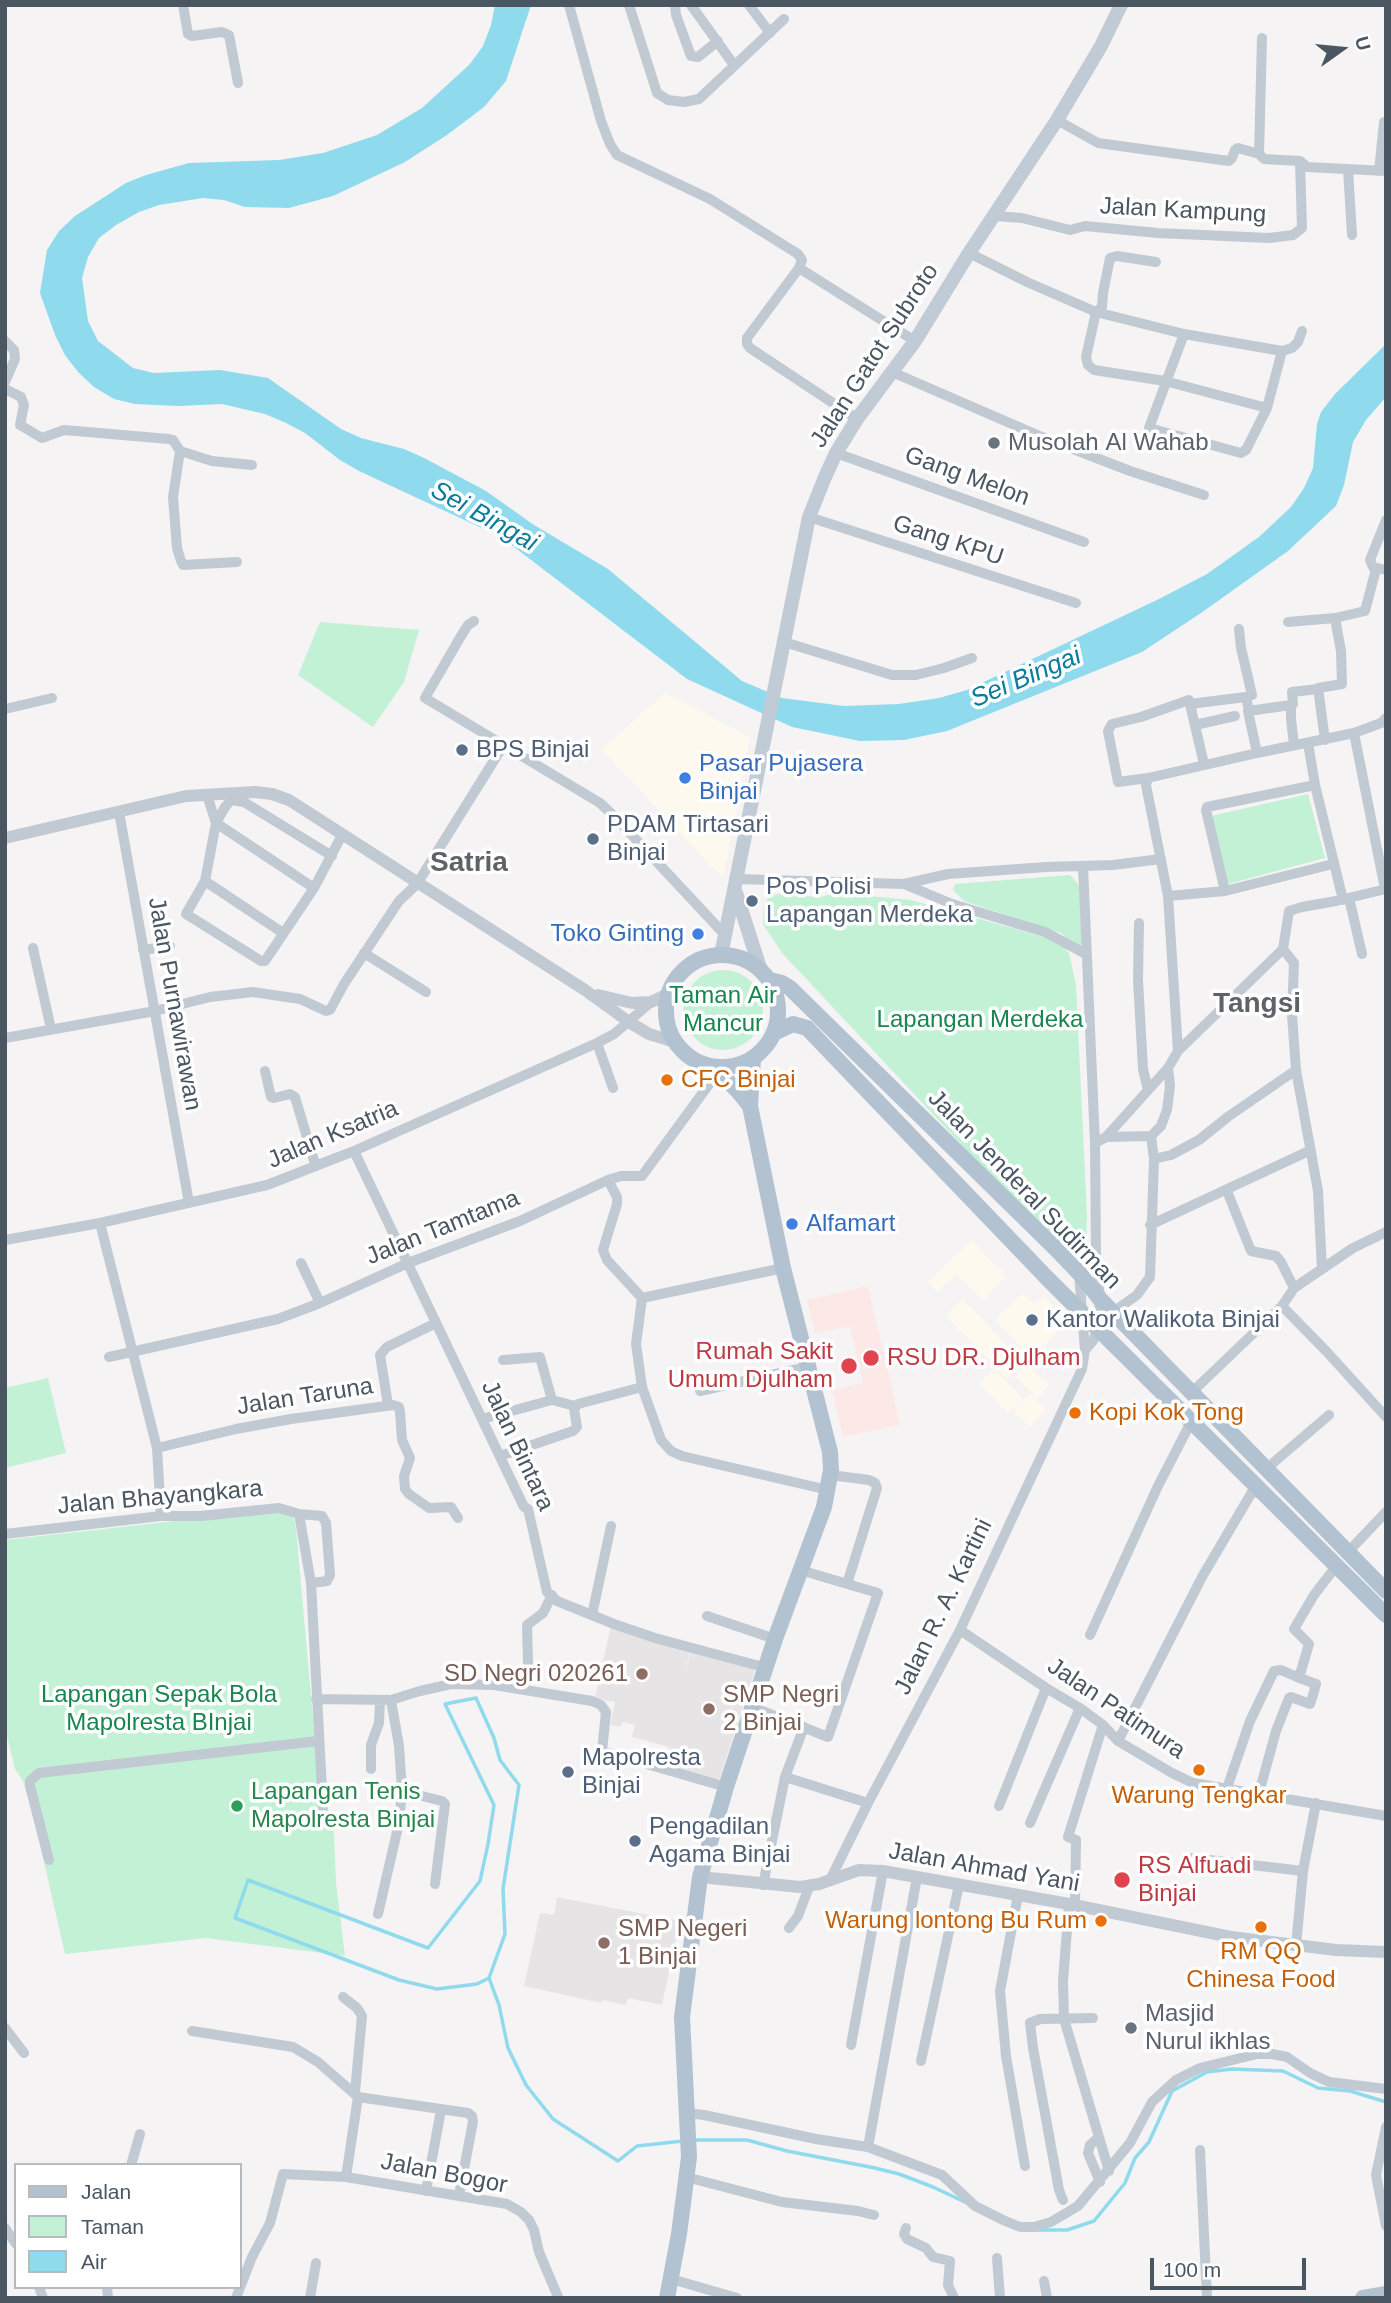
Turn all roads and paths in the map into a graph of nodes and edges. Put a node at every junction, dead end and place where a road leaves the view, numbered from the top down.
1 (183, 5) edge
2 (569, 5) edge
3 (629, 5) edge
4 (675, 5) edge
5 (691, 5) edge
6 (749, 5) edge
7 (1119, 6) edge
8 (784, 19) dead end
9 (770, 33) junction
10 (1262, 37) dead end
11 (718, 41) junction
12 (734, 65) junction
13 (238, 83) dead end
14 (1057, 120) junction
15 (1384, 122) dead end
16 (1259, 154) junction
17 (1300, 161) junction
18 (1348, 169) junction
19 (1382, 171) edge
20 (995, 216) junction
21 (1352, 235) dead end
22 (969, 253) junction
23 (1156, 262) dead end
24 (799, 268) junction
25 (1096, 312) junction
26 (1302, 331) dead end
27 (1184, 334) junction
28 (5, 341) edge
29 (915, 341) junction
30 (1282, 351) junction
31 (892, 372) junction
32 (1165, 381) junction
33 (5, 382) edge
34 (5, 389) edge
35 (1267, 408) junction
36 (857, 419) junction
37 (180, 451) junction
38 (836, 453) junction
39 (252, 465) dead end
40 (1204, 495) dead end
41 (809, 517) junction
42 (1386, 520) edge
43 (1084, 542) dead end
44 (237, 562) dead end
45 (1381, 569) edge
46 (1076, 603) dead end
47 (1335, 618) junction
48 (474, 621) dead end
49 (1288, 622) dead end
50 (1239, 629) dead end
51 (784, 642) junction
52 (972, 657) dead end
53 (1318, 689) junction
54 (1246, 697) junction
55 (52, 698) dead end
56 (1190, 704) junction
57 (1291, 705) junction
58 (5, 709) edge
59 (1249, 711) junction
60 (1235, 716) dead end
61 (1386, 718) edge
62 (1195, 725) junction
63 (1354, 733) junction
64 (1325, 740) junction
65 (1308, 743) junction
66 (1294, 745) junction
67 (503, 746) junction
68 (1256, 753) junction
69 (1204, 764) junction
70 (1148, 778) junction
71 (1315, 785) junction
72 (255, 792) junction
73 (207, 795) junction
74 (253, 807) junction
75 (119, 812) junction
76 (216, 823) junction
77 (342, 835) junction
78 (5, 838) edge
79 (332, 856) junction
80 (1161, 859) junction
81 (1333, 864) junction
82 (1083, 866) junction
83 (1383, 868) edge
84 (205, 881) junction
85 (417, 884) junction
86 (904, 884) junction
87 (737, 885) junction
88 (314, 888) junction
89 (1386, 889) edge
90 (1226, 891) junction
91 (1168, 896) junction
92 (1346, 899) junction
93 (1139, 923) dead end
94 (283, 933) junction
95 (726, 936) junction
96 (170, 946) dead end
97 (33, 948) dead end
98 (1283, 948) junction
99 (143, 950) junction
100 (364, 953) junction
101 (1086, 954) junction
102 (1362, 954) dead end
103 (722, 955) junction
104 (765, 976) junction
105 (585, 990) junction
106 (426, 992) dead end
107 (668, 994) junction
108 (651, 1002) junction
109 (155, 1011) junction
110 (629, 1022) junction
111 (51, 1029) junction
112 (774, 1033) junction
113 (5, 1038) edge
114 (676, 1042) junction
115 (597, 1043) junction
116 (1178, 1051) junction
117 (753, 1058) junction
118 (700, 1063) junction
119 (1168, 1068) junction
120 (1296, 1070) junction
121 (265, 1071) dead end
122 (718, 1072) junction
123 (612, 1088) dead end
124 (1149, 1090) junction
125 (750, 1106) junction
126 (1151, 1136) junction
127 (1106, 1137) junction
128 (1095, 1143) junction
129 (1311, 1150) junction
130 (354, 1151) junction
131 (1154, 1159) junction
132 (315, 1164) junction
133 (608, 1180) junction
134 (1227, 1191) junction
135 (1001, 1196) junction
136 (189, 1203) junction
137 (983, 1212) junction
138 (100, 1223) junction
139 (1150, 1225) junction
140 (1386, 1232) edge
141 (5, 1240) edge
142 (1096, 1255) junction
143 (301, 1263) dead end
144 (408, 1264) junction
145 (783, 1268) junction
146 (1322, 1269) junction
147 (1079, 1273) junction
148 (1294, 1288) junction
149 (642, 1298) junction
150 (1100, 1299) junction
151 (320, 1303) junction
152 (1282, 1306) junction
153 (1080, 1310) junction
154 (1113, 1312) junction
155 (436, 1323) junction
156 (1098, 1327) junction
157 (1085, 1350) junction
158 (133, 1351) junction
159 (109, 1357) dead end
160 (503, 1360) dead end
161 (807, 1367) junction
162 (642, 1387) junction
163 (700, 1391) dead end
164 (1191, 1393) junction
165 (552, 1400) junction
166 (388, 1405) junction
167 (575, 1406) junction
168 (1329, 1415) dead end
169 (1386, 1418) edge
170 (482, 1419) junction
171 (1192, 1420) junction
172 (156, 1448) junction
173 (500, 1456) junction
174 (1266, 1469) junction
175 (829, 1482) junction
176 (1265, 1493) junction
177 (1386, 1512) edge
178 (299, 1514) junction
179 (161, 1516) junction
180 (458, 1518) dead end
181 (611, 1526) dead end
182 (5, 1534) edge
183 (1324, 1540) junction
184 (1342, 1558) junction
185 (800, 1570) junction
186 (311, 1583) junction
187 (847, 1584) junction
188 (1386, 1591) edge
189 (552, 1595) junction
190 (592, 1615) junction
191 (1386, 1615) edge
192 (707, 1616) dead end
193 (960, 1630) junction
194 (1090, 1635) dead end
195 (775, 1639) junction
196 (528, 1662) dead end
197 (767, 1668) junction
198 (1297, 1677) junction
199 (1046, 1688) junction
200 (316, 1699) junction
201 (385, 1700) junction
202 (752, 1707) junction
203 (1080, 1708) junction
204 (1102, 1725) junction
205 (804, 1727) junction
206 (318, 1741) junction
207 (1118, 1741) junction
208 (371, 1769) dead end
209 (785, 1777) junction
210 (726, 1787) junction
211 (1227, 1788) junction
212 (401, 1791) junction
213 (1259, 1793) junction
214 (868, 1803) junction
215 (1316, 1803) junction
216 (999, 1806) dead end
217 (323, 1808) dead end
218 (1386, 1816) edge
219 (1030, 1823) dead end
220 (1192, 1858) dead end
221 (49, 1860) dead end
222 (883, 1871) junction
223 (1303, 1871) junction
224 (700, 1877) junction
225 (917, 1877) junction
226 (831, 1878) junction
227 (435, 1884) dead end
228 (763, 1885) junction
229 (959, 1885) junction
230 (809, 1887) junction
231 (1018, 1895) junction
232 (1072, 1905) junction
233 (378, 1914) dead end
234 (789, 1928) dead end
235 (1296, 1946) junction
236 (1386, 1952) edge
237 (343, 1997) dead end
238 (1093, 2018) dead end
239 (1064, 2019) junction
240 (5, 2028) edge
241 (192, 2031) dead end
242 (851, 2045) dead end
243 (24, 2053) dead end
244 (921, 2061) dead end
245 (1386, 2089) edge
246 (356, 2095) junction
247 (441, 2110) junction
248 (688, 2119) junction
249 (1386, 2127) edge
250 (140, 2134) dead end
251 (1098, 2138) junction
252 (868, 2147) junction
253 (1200, 2150) dead end
254 (132, 2163) edge
255 (1025, 2166) dead end
256 (1109, 2171) junction
257 (346, 2177) junction
258 (686, 2177) junction
259 (1100, 2182) junction
260 (426, 2191) junction
261 (459, 2195) junction
262 (1063, 2200) dead end
263 (874, 2215) dead end
264 (1386, 2226) edge
265 (906, 2228) dead end
266 (997, 2258) dead end
267 (316, 2263) dead end
268 (671, 2279) junction
269 (1045, 2281) dead end
270 (242, 2283) edge
271 (1386, 2294) edge
272 (560, 2297) edge
273 (310, 2298) edge
274 (667, 2298) edge
275 (737, 2298) edge
276 (954, 2298) edge
277 (1000, 2298) edge
278 (1047, 2298) edge
279 (1207, 2298) edge
280 (1363, 2298) edge

1 - 13 street
2 - 24 street
3 - 12 street
4 - 11 street
5 - 11 street
6 - 9 street
7 - 14 main road, Jalan Gatot Subroto
8 - 9 street
9 - 12 street
10 - 16 street
11 - 12 street
14 - 16 street
14 - 20 main road, Jalan Gatot Subroto
15 - 19 street
16 - 17 street
17 - 18 street
17 - 20 street, Jalan Kampung
18 - 19 street
18 - 21 street
20 - 22 main road, Jalan Gatot Subroto
22 - 25 street
22 - 29 main road, Jalan Gatot Subroto
23 - 25 street
24 - 29 street
24 - 36 street
25 - 27 street
25 - 32 street
26 - 30 street
27 - 30 street
27 - 32 street
28 - 33 street
29 - 31 main road, Jalan Gatot Subroto
30 - 35 street
31 - 36 main road, Jalan Gatot Subroto
31 - 40 street
32 - 35 street
32 - 35 street
34 - 37 street
36 - 38 main road, Jalan Gatot Subroto
37 - 39 street
37 - 44 street
38 - 41 main road, Jalan Gatot Subroto
38 - 43 street, Gang Melon
41 - 46 street, Gang KPU
41 - 51 main road, Jalan Gatot Subroto
42 - 45 street
45 - 47 street
47 - 49 street
47 - 53 street
48 - 67 street
50 - 54 street
51 - 52 street
51 - 87 main road, Jalan Gatot Subroto
53 - 57 street
53 - 64 street
54 - 56 street
54 - 59 street
55 - 58 street
56 - 62 street
56 - 70 street
57 - 59 street
57 - 66 street
59 - 68 street
60 - 62 street
61 - 63 street
62 - 69 street
63 - 64 street
63 - 83 street
64 - 65 street
65 - 66 street
65 - 71 street
66 - 68 street
67 - 85 street
67 - 95 street
68 - 69 street
69 - 70 street
70 - 80 street
71 - 81 street
71 - 90 street
72 - 73 street
72 - 74 street
72 - 77 street
73 - 75 street
73 - 76 street
74 - 76 street
74 - 79 street
75 - 78 street
75 - 99 street, Jalan Purnawirawan
76 - 84 street
76 - 88 street
77 - 79 street
77 - 85 street
79 - 88 street
80 - 82 street
80 - 91 street
81 - 90 street
81 - 92 street
82 - 86 street
82 - 101 street, Jalan R. A. Kartini
83 - 89 street
84 - 94 street
84 - 94 street
85 - 100 street
85 - 105 street
86 - 87 street
86 - 101 street
87 - 95 main road, Jalan Gatot Subroto
87 - 104 main road, Jalan Gatot Subroto
88 - 94 street
89 - 92 street
90 - 91 street
91 - 116 street
92 - 98 street
92 - 102 street
93 - 124 street
95 - 103 main road, Jalan Gatot Subroto
96 - 99 street
97 - 111 street
98 - 116 street
98 - 120 street
99 - 109 street, Jalan Purnawirawan
100 - 106 street
100 - 109 street
101 - 128 street, Jalan R. A. Kartini
103 - 104 main road
103 - 107 main road
104 - 112 main road
104 - 135 main road, Jalan Jenderal Sudirman
105 - 108 street
105 - 110 street
107 - 108 street
107 - 114 main road
108 - 110 street, Jalan Ksatria
109 - 111 street
109 - 136 street, Jalan Purnawirawan
110 - 114 street
110 - 115 street, Jalan Ksatria
111 - 113 street
112 - 117 main road
112 - 137 main road, Jalan Jenderal Sudirman
114 - 118 main road
115 - 123 street
115 - 130 street, Jalan Ksatria
116 - 119 street
117 - 118 main road
117 - 125 main road
118 - 122 main road
119 - 124 street
119 - 126 street
120 - 129 street
120 - 131 street
121 - 132 street
122 - 125 main road
122 - 133 street, Jalan Tamtama
124 - 127 street
125 - 145 main road
126 - 127 street
126 - 131 street
127 - 128 street
128 - 142 street, Jalan R. A. Kartini
129 - 134 street
129 - 146 street
130 - 132 street, Jalan Ksatria
130 - 144 street, Jalan Bintara
131 - 139 street
132 - 136 street, Jalan Ksatria
133 - 144 street, Jalan Tamtama
133 - 149 street
134 - 139 street
134 - 148 street
135 - 137 main road
135 - 147 main road, Jalan Jenderal Sudirman
136 - 138 street, Jalan Ksatria
137 - 153 main road, Jalan Jenderal Sudirman
138 - 141 street, Jalan Ksatria
138 - 158 street
139 - 154 street
140 - 146 street
142 - 147 street
142 - 150 street, Jalan R. A. Kartini
143 - 151 street
144 - 151 street, Jalan Tamtama
144 - 155 street, Jalan Bintara
145 - 149 street
145 - 161 main road
146 - 148 street
147 - 150 main road, Jalan Jenderal Sudirman
147 - 153 street, Jalan R. A. Kartini
148 - 152 street
149 - 162 street
150 - 154 main road, Jalan Jenderal Sudirman
150 - 156 street, Jalan R. A. Kartini
151 - 158 street, Jalan Tamtama
152 - 164 street
152 - 169 street
153 - 156 main road, Jalan Jenderal Sudirman
153 - 157 street, Jalan R. A. Kartini
154 - 164 main road, Jalan Jenderal Sudirman
155 - 166 street, Jalan Taruna
155 - 170 street, Jalan Bintara
156 - 157 street, Jalan R. A. Kartini
156 - 171 main road, Jalan Jenderal Sudirman
157 - 193 street, Jalan R. A. Kartini
158 - 159 street, Jalan Tamtama
158 - 172 street
160 - 165 street
161 - 163 street
161 - 175 main road
162 - 167 street
162 - 175 street
164 - 174 main road, Jalan Jenderal Sudirman
165 - 167 street
165 - 170 street
166 - 172 street, Jalan Taruna
166 - 180 street
167 - 173 street
168 - 174 street
170 - 173 street, Jalan Bintara
171 - 176 main road, Jalan Jenderal Sudirman
171 - 194 street
172 - 179 street
173 - 189 street, Jalan Bintara
174 - 183 main road, Jalan Jenderal Sudirman
175 - 185 main road
175 - 187 street
176 - 183 main road, Jalan Jenderal Sudirman
176 - 207 street
177 - 184 street
178 - 179 street, Jalan Bhayangkara
178 - 186 street, Jalan Bhayangkara
178 - 186 street
179 - 182 street, Jalan Bhayangkara
181 - 190 street
183 - 184 main road, Jalan Jenderal Sudirman
184 - 188 main road, Jalan Jenderal Sudirman
184 - 191 main road, Jalan Jenderal Sudirman
184 - 198 street
185 - 187 street
185 - 195 main road
186 - 200 street, Jalan Bhayangkara
187 - 205 street
189 - 190 street
189 - 196 street
190 - 197 street
192 - 195 street
193 - 199 street, Jalan Patimura
193 - 214 street, Jalan R. A. Kartini
195 - 197 main road
197 - 202 main road
198 - 211 street
198 - 213 street
199 - 203 street, Jalan Patimura
199 - 216 street
200 - 201 street
200 - 206 street, Jalan Bhayangkara
201 - 208 street
201 - 210 street
201 - 212 street
202 - 205 street
202 - 210 main road
203 - 204 street, Jalan Patimura
203 - 219 street
204 - 207 street, Jalan Patimura
204 - 232 street
205 - 209 street
206 - 217 street, Jalan Bhayangkara
206 - 221 street
207 - 211 street, Jalan Patimura
209 - 214 street
209 - 228 street
210 - 224 main road
211 - 213 street, Jalan Patimura
212 - 227 street
212 - 233 street
213 - 215 street, Jalan Patimura
214 - 226 street, Jalan R. A. Kartini
215 - 218 street, Jalan Patimura
215 - 223 street
220 - 223 street
222 - 225 street, Jalan Ahmad Yani
222 - 226 street, Jalan Ahmad Yani
222 - 242 street
223 - 235 street
224 - 228 street, Jalan Ahmad Yani
224 - 248 main road
225 - 229 street, Jalan Ahmad Yani
225 - 252 street
226 - 230 street, Jalan Ahmad Yani
228 - 230 street, Jalan Ahmad Yani
229 - 231 street, Jalan Ahmad Yani
229 - 244 street
230 - 234 street
231 - 232 street, Jalan Ahmad Yani
231 - 255 street
232 - 235 street, Jalan Ahmad Yani
232 - 239 street
235 - 236 street, Jalan Ahmad Yani
237 - 246 street, Jalan Bogor
238 - 239 street
239 - 251 street
239 - 262 street
240 - 243 street
241 - 246 street
245 - 256 street
246 - 247 street
246 - 257 street, Jalan Bogor
247 - 260 street
247 - 261 street
248 - 252 street
248 - 258 main road
249 - 264 street
250 - 254 street
251 - 256 street
251 - 259 street
252 - 259 street
253 - 279 street
256 - 259 street
257 - 260 street, Jalan Bogor
257 - 270 street
258 - 263 street
258 - 268 main road
260 - 261 street, Jalan Bogor
261 - 272 street, Jalan Bogor
265 - 276 street
266 - 277 street
267 - 273 street
268 - 274 main road
268 - 275 street
269 - 278 street
271 - 280 main road

